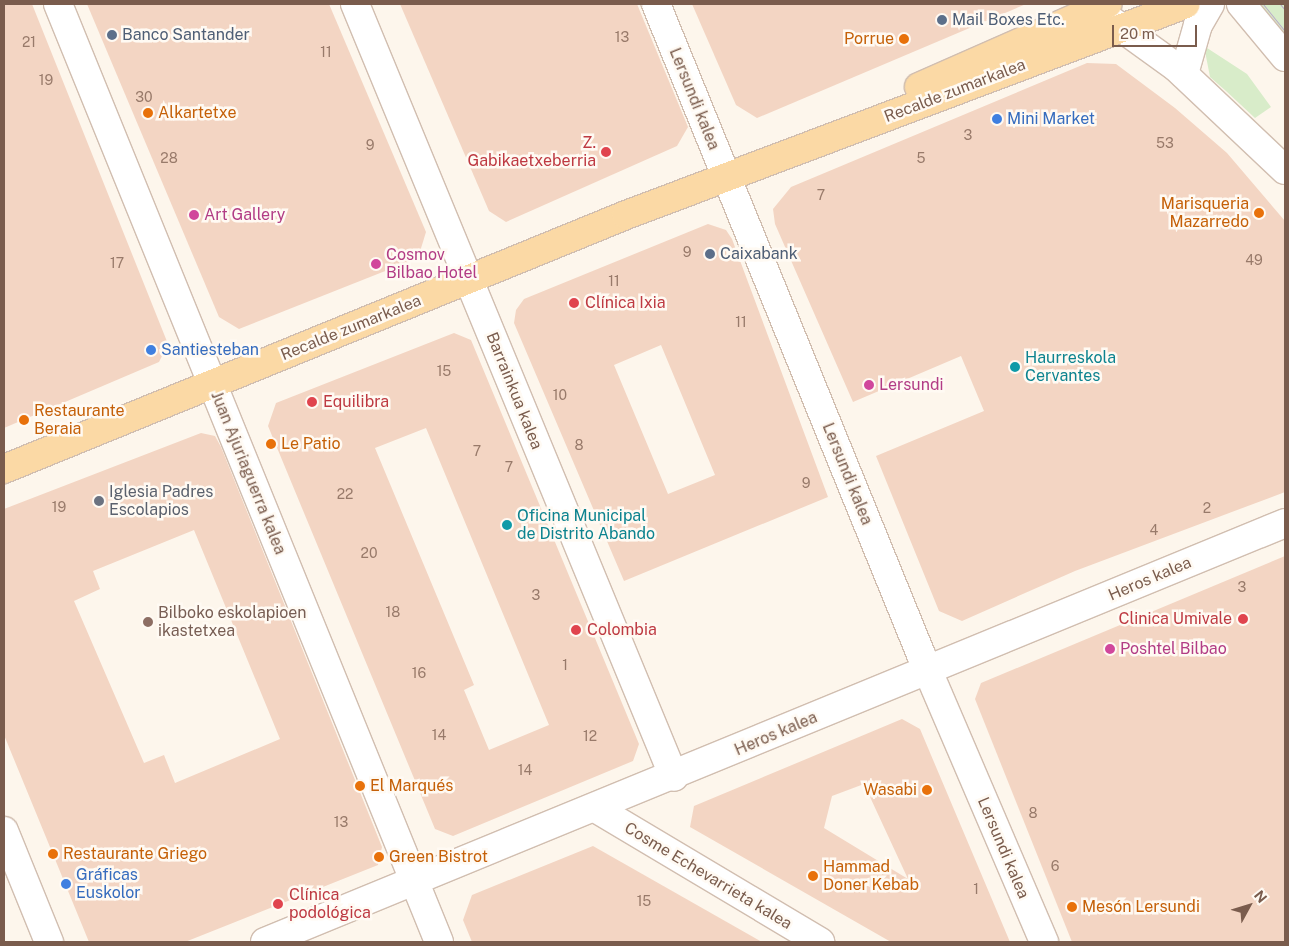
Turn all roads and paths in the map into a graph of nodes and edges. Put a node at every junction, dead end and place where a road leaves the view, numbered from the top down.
1 (58, 4) edge
2 (355, 4) edge
3 (656, 4) edge
4 (1185, 4) edge
5 (1210, 4) edge
6 (1241, 4) edge
7 (1096, 5) edge
8 (1122, 27) junction
9 (1285, 57) edge
10 (1184, 74) junction
11 (1285, 170) edge
12 (726, 179) junction
13 (468, 280) junction
14 (212, 385) junction
15 (4, 469) edge
16 (1285, 523) edge
17 (927, 670) junction
18 (674, 778) junction
19 (597, 809) junction
20 (4, 831) edge
21 (415, 882) junction
22 (49, 942) edge
23 (264, 942) edge
24 (439, 942) edge
25 (820, 942) edge
26 (1044, 942) edge

1 - 14 street, Juan Ajuriaguerra kalea
2 - 13 street, Barrainkua kalea
3 - 12 street, Lersundi kalea
4 - 8 main road, Recalde zumarkalea
5 - 10 street
6 - 9 street
7 - 8 street
7 - 12 main road, Recalde zumarkalea
8 - 10 street
8 - 12 main road, Recalde zumarkalea
10 - 11 street
12 - 13 main road, Recalde zumarkalea
12 - 17 street, Lersundi kalea
13 - 14 main road, Recalde zumarkalea
13 - 18 street, Barrainkua kalea
14 - 15 main road, Recalde zumarkalea
14 - 21 street, Juan Ajuriaguerra kalea
16 - 17 street, Heros kalea
17 - 18 street, Heros kalea
17 - 26 street, Lersundi kalea
18 - 19 street, Heros kalea
19 - 21 street, Heros kalea
19 - 25 street, Cosme Echevarrieta kalea
20 - 22 street
21 - 23 street, Heros kalea
21 - 24 street, Juan Ajuriaguerra kalea

